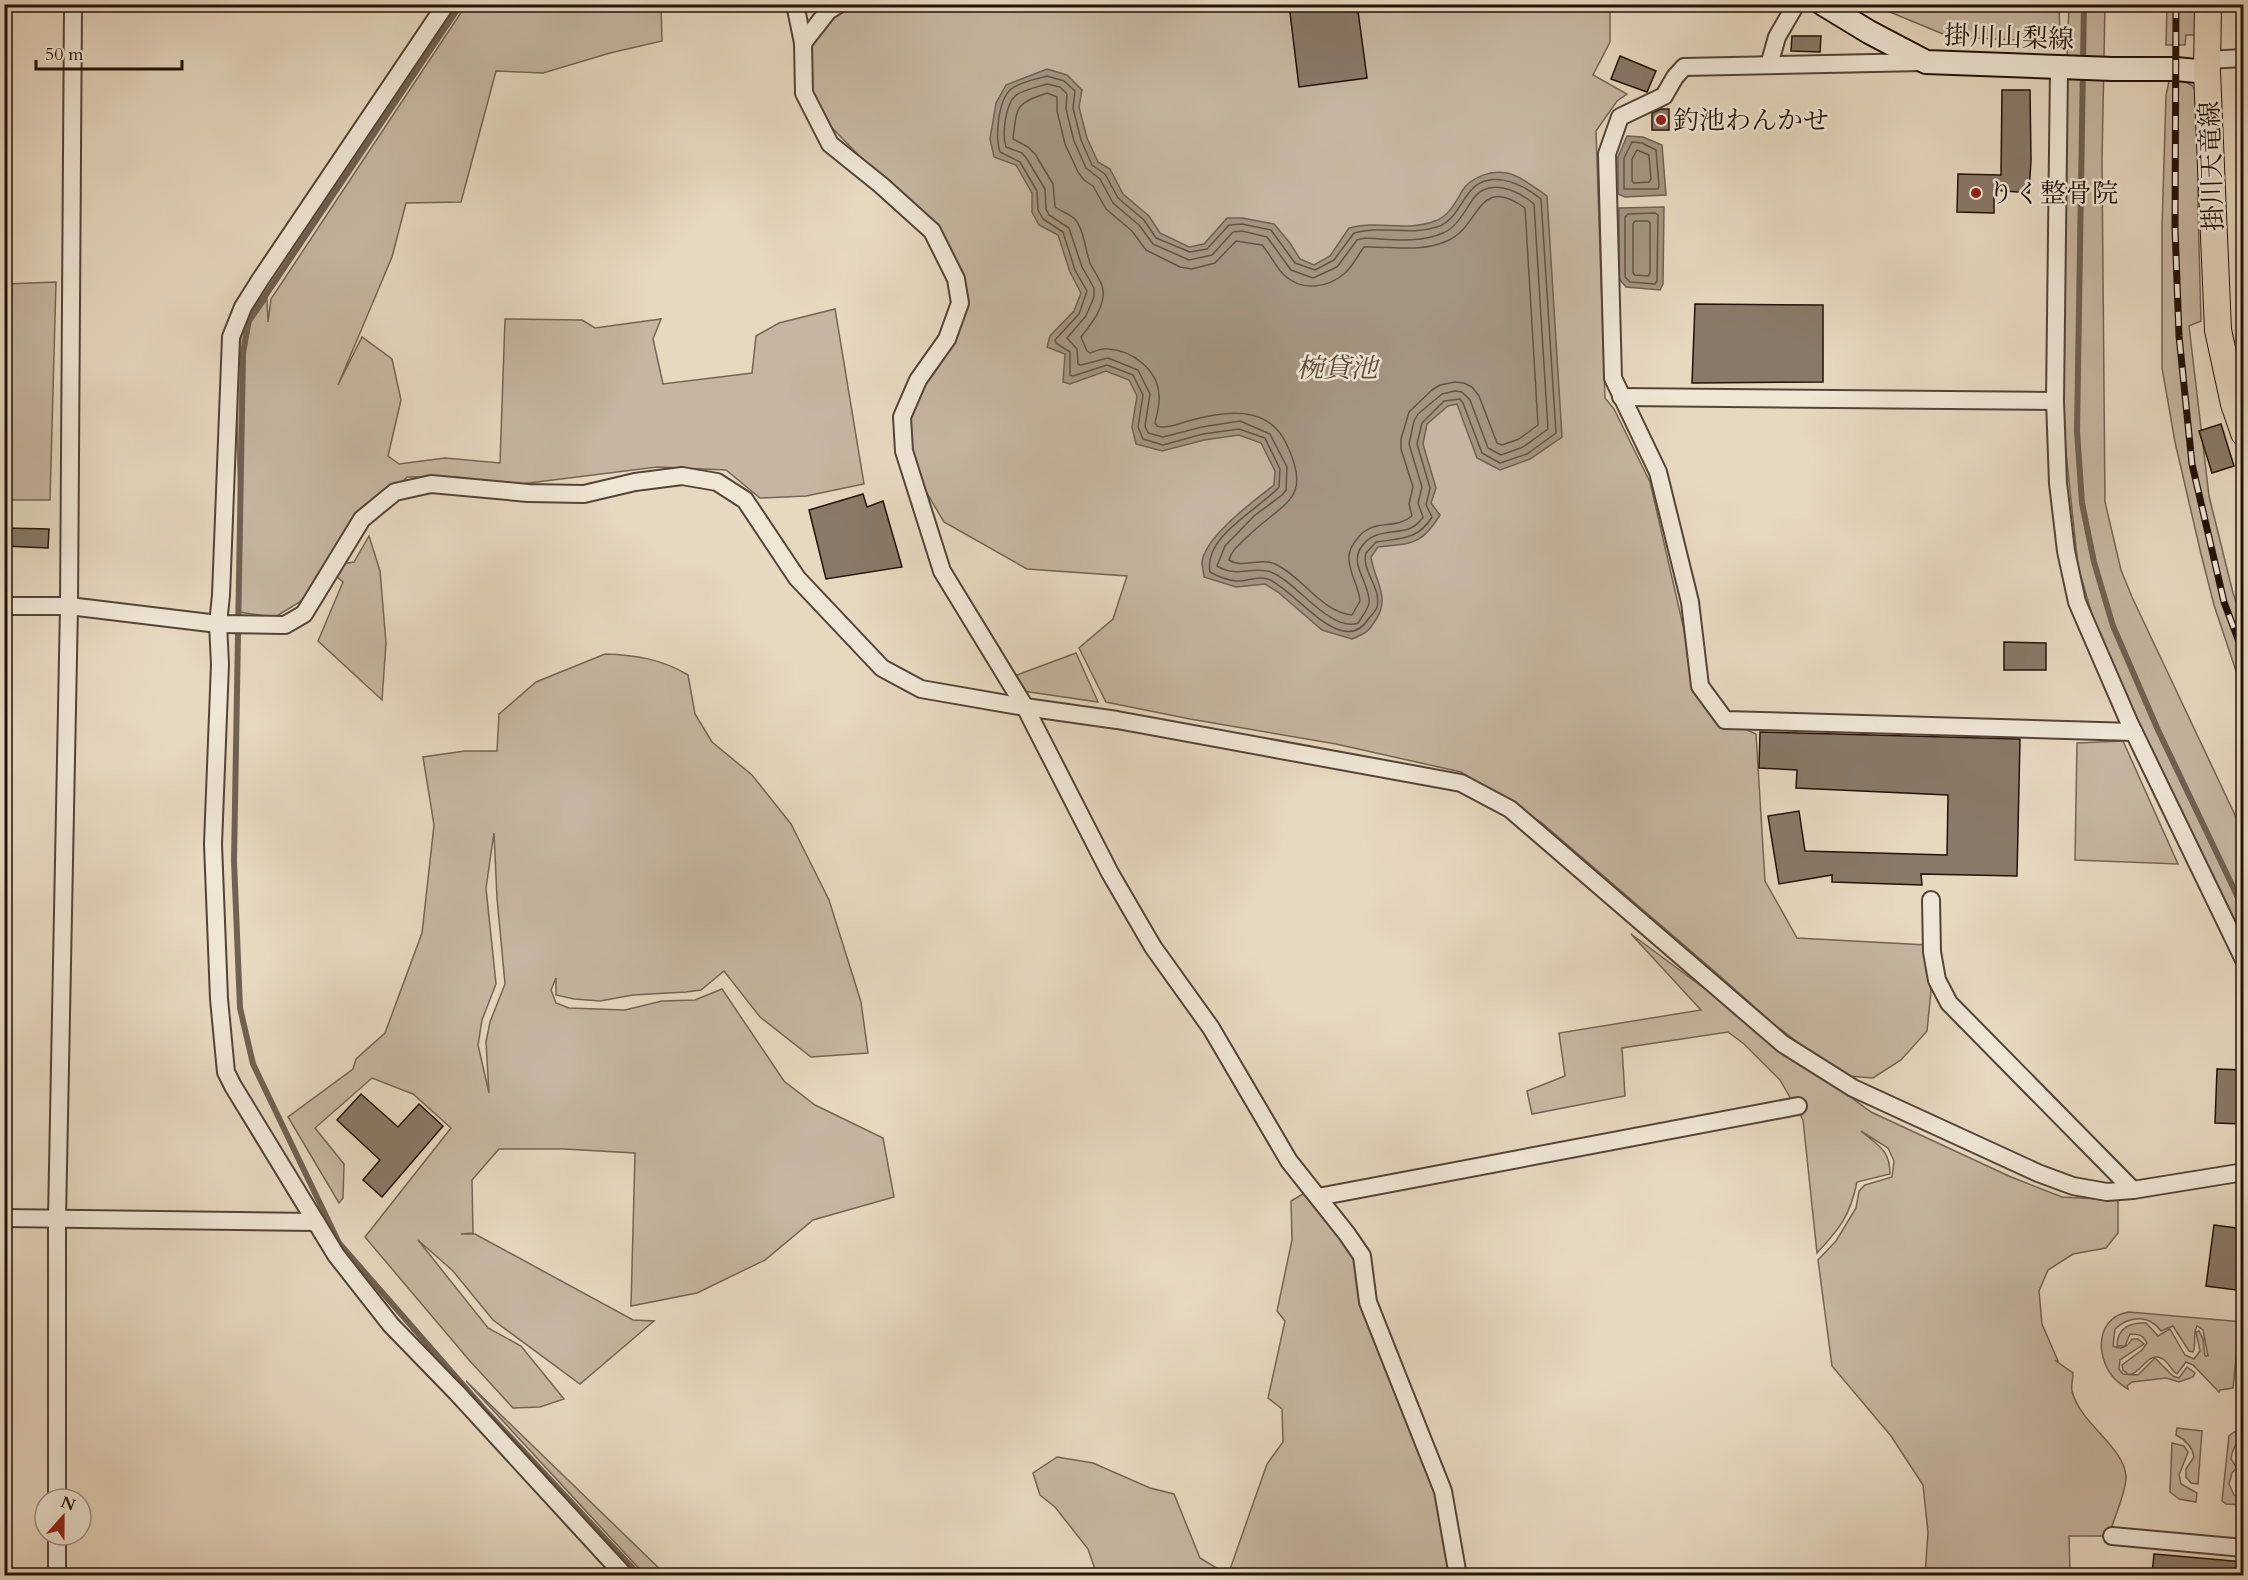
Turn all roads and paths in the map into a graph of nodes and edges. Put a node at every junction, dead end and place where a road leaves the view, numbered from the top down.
1 (73, 4) edge
2 (446, 4) edge
3 (795, 4) edge
4 (839, 4) edge
5 (1796, 4) edge
6 (1823, 4) edge
7 (2208, 4) edge
8 (803, 43) junction
9 (2244, 58) edge
10 (1926, 62) junction
11 (1769, 65) junction
12 (2207, 66) junction
13 (2062, 68) junction
14 (1621, 397) junction
15 (2055, 401) junction
16 (2244, 433) edge
17 (4, 606) edge
18 (69, 606) junction
19 (218, 624) junction
20 (1025, 707) junction
21 (2134, 732) junction
22 (1930, 900) dead end
23 (2244, 960) edge
24 (1798, 1106) dead end
25 (2244, 1172) edge
26 (2133, 1190) junction
27 (1318, 1197) junction
28 (4, 1218) edge
29 (57, 1219) junction
30 (316, 1222) junction
31 (57, 1487) edge
32 (2112, 1536) dead end
33 (57, 1547) edge
34 (2244, 1548) edge
35 (609, 1567) edge
36 (57, 1575) edge
37 (625, 1575) edge
38 (1458, 1575) edge

1 - 18 street
2 - 19 street
3 - 8 street
4 - 8 street
5 - 11 street
6 - 10 main road, 掛川山梨線
7 - 12 main road, 掛川天竜線
8 - 20 street
9 - 12 street
10 - 11 street
10 - 13 main road, 掛川山梨線
11 - 14 street
12 - 13 main road, 掛川山梨線
12 - 16 main road, 掛川天竜線
13 - 15 street
14 - 15 street
14 - 21 street
15 - 21 street
17 - 18 street
18 - 19 street
18 - 29 street
19 - 20 street
19 - 30 street
20 - 26 street
20 - 27 street
21 - 23 street
22 - 26 street
24 - 27 street
25 - 26 street
27 - 38 street
28 - 29 street
29 - 30 street
29 - 31 street
30 - 35 street
32 - 34 street
33 - 36 street
35 - 37 street

